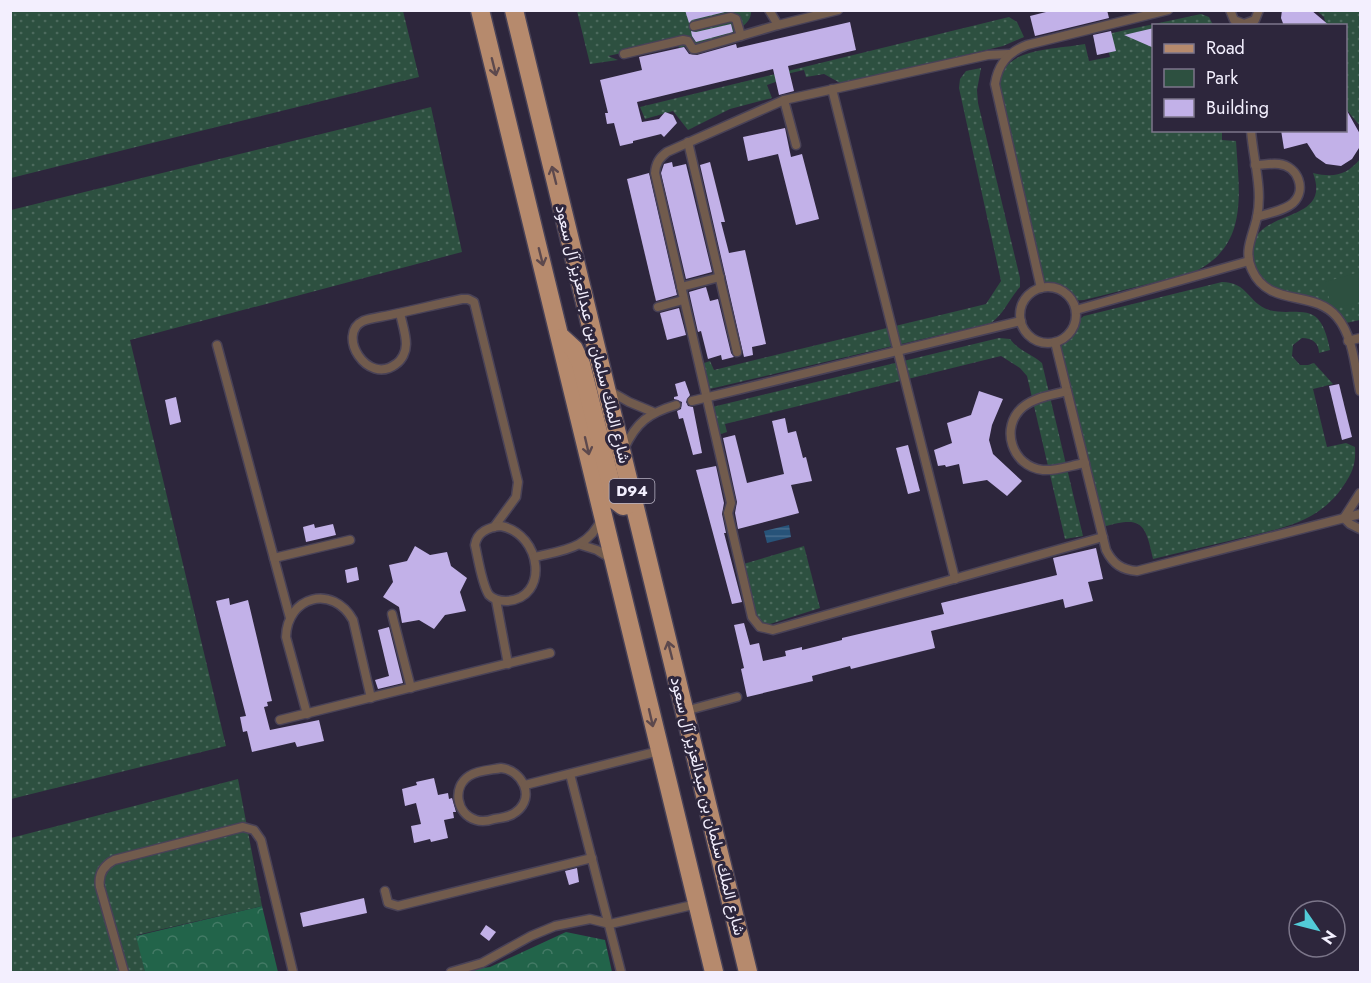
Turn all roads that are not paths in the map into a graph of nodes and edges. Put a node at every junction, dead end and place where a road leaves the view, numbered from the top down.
1 (480, 10) edge
2 (514, 10) edge
3 (769, 10) edge
4 (838, 10) edge
5 (1168, 10) edge
6 (1230, 10) edge
7 (1259, 10) edge
8 (1250, 24) edge
9 (778, 25) junction
10 (694, 26) dead end
11 (741, 36) junction
12 (624, 54) dead end
13 (1009, 54) junction
14 (832, 89) junction
15 (784, 100) junction
16 (1251, 132) edge
17 (688, 142) junction
18 (796, 145) dead end
19 (1255, 165) junction
20 (1257, 217) junction
21 (1249, 261) junction
22 (720, 277) junction
23 (681, 287) junction
24 (1041, 288) junction
25 (683, 300) junction
26 (658, 307) dead end
27 (1076, 310) junction
28 (400, 313) junction
29 (1021, 321) junction
30 (561, 337) junction
31 (1360, 338) edge
32 (1348, 341) junction
33 (1055, 342) junction
34 (217, 345) dead end
35 (898, 351) junction
36 (737, 352) dead end
37 (606, 389) junction
38 (1360, 391) edge
39 (1067, 392) junction
40 (705, 398) junction
41 (692, 401) dead end
42 (676, 405) dead end
43 (653, 412) junction
44 (622, 453) junction
45 (1085, 462) junction
46 (1360, 493) edge
47 (633, 497) junction
48 (1360, 514) edge
49 (603, 515) junction
50 (1344, 518) junction
51 (494, 527) junction
52 (1360, 529) edge
53 (1103, 537) junction
54 (350, 540) dead end
55 (581, 545) junction
56 (535, 557) junction
57 (274, 558) junction
58 (614, 561) junction
59 (955, 579) junction
60 (496, 600) junction
61 (392, 614) dead end
62 (290, 618) junction
63 (550, 653) dead end
64 (508, 664) junction
65 (411, 688) junction
66 (737, 697) dead end
67 (370, 698) junction
68 (685, 711) junction
69 (307, 714) junction
70 (280, 720) dead end
71 (659, 751) junction
72 (570, 774) junction
73 (525, 785) junction
74 (592, 858) junction
75 (385, 891) dead end
76 (697, 904) junction
77 (610, 924) junction
78 (124, 972) edge
79 (292, 972) edge
80 (452, 972) edge
81 (621, 972) edge
82 (714, 972) edge
83 (748, 972) edge

1 -> 30 main road, شارع الملك سلمان بن عبدالعزيز آل سعود / D94
37 -> 2 main road, شارع الملك سلمان بن عبدالعزيز آل سعود / D94
3 - 9 lane
4 - 9 lane
5 - 13 lane
6 - 8 lane
7 - 8 lane
9 - 11 lane
10 - 11 lane
11 - 12 lane
13 - 14 lane
13 - 24 lane
14 - 15 lane
14 - 35 lane
15 - 17 lane
15 - 18 lane
16 - 19 lane
17 - 22 lane
17 - 23 lane
19 - 20 lane
19 - 20 lane
20 - 21 lane
21 - 27 lane
21 - 32 lane
22 - 23 lane
22 - 36 lane
23 - 25 lane
24 - 27 lane
24 - 29 lane
25 - 26 lane
25 - 40 lane
27 - 33 lane
28 - 28 lane
28 - 51 lane
29 - 33 lane
29 - 35 lane
30 - 47 main road
30 -> 49 main road, شارع الملك سلمان بن عبدالعزيز آل سعود / D94
31 - 32 lane
32 - 38 lane
33 - 39 lane
34 - 57 lane
35 - 40 lane
35 - 59 lane
37 - 43 lane
37 - 44 main road, شارع الملك سلمان بن عبدالعزيز آل سعود / D94
39 - 45 lane
39 - 45 lane
40 - 41 lane
40 - 59 lane
42 - 43 lane
43 - 44 lane
44 - 47 main road, شارع الملك سلمان بن عبدالعزيز آل سعود / D94
45 - 53 lane
46 - 50 lane
68 -> 47 main road, شارع الملك سلمان بن عبدالعزيز آل سعود / D94
48 - 50 lane
49 - 55 lane
49 - 58 main road, شارع الملك سلمان بن عبدالعزيز آل سعود / D94
50 - 52 lane
50 - 53 lane
51 - 56 lane
51 - 60 lane
53 - 59 lane
54 - 57 lane
55 - 56 lane
55 - 58 lane
56 - 60 lane
57 - 62 lane
58 -> 71 main road, شارع الملك سلمان بن عبدالعزيز آل سعود / D94
60 - 64 lane
61 - 65 lane
62 - 67 lane
62 - 69 lane
63 - 64 lane
64 - 65 lane
65 - 67 lane
66 - 68 lane
67 - 69 lane
68 - 83 main road, شارع الملك سلمان بن عبدالعزيز آل سعود / D94
69 - 70 lane
71 - 72 lane
71 - 76 main road, شارع الملك سلمان بن عبدالعزيز آل سعود / D94
72 - 73 lane
72 - 74 lane
73 - 73 lane
74 - 75 lane
74 - 77 lane
76 - 77 lane
76 - 82 main road, شارع الملك سلمان بن عبدالعزيز آل سعود / D94
77 - 80 lane
77 - 81 lane
78 - 79 lane

